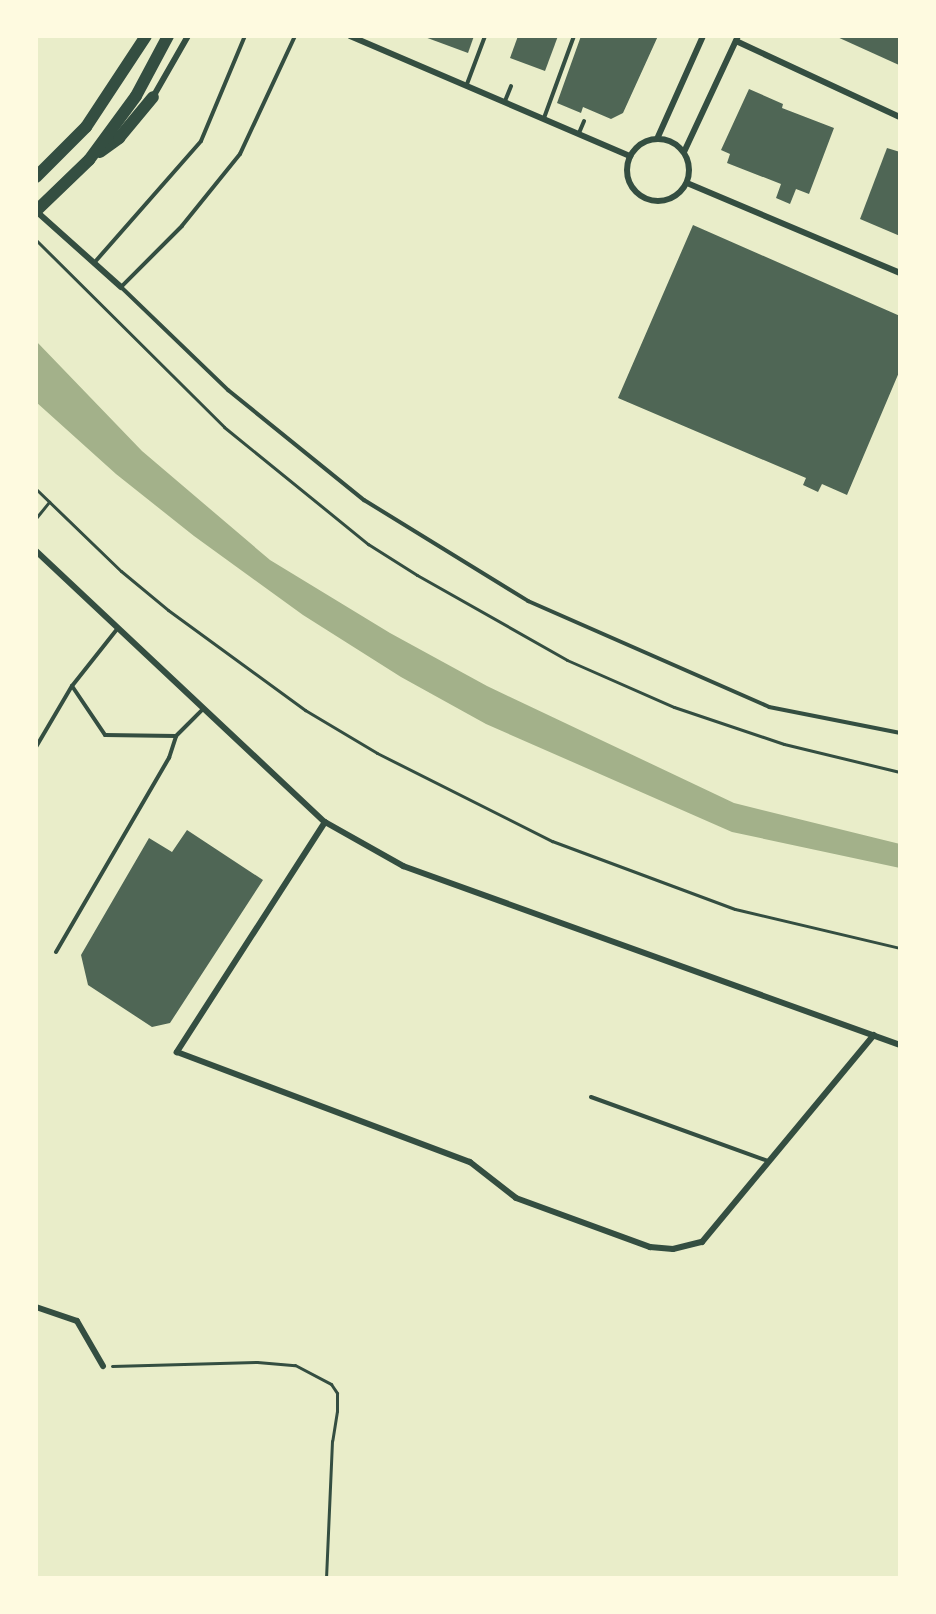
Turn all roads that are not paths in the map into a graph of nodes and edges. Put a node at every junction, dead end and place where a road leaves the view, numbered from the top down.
1 (146, 36) edge
2 (168, 36) edge
3 (188, 36) edge
4 (245, 36) edge
5 (295, 36) edge
6 (350, 36) edge
7 (485, 36) edge
8 (574, 36) edge
9 (703, 36) edge
10 (737, 39) edge
11 (467, 84) junction
12 (511, 86) dead end
13 (153, 97) joint
14 (505, 101) junction
15 (900, 117) edge
16 (544, 118) junction
17 (584, 121) dead end
18 (579, 133) junction
19 (657, 139) junction
20 (684, 152) junction
21 (630, 156) junction
22 (89, 160) junction
23 (36, 177) edge
24 (687, 183) junction
25 (36, 211) edge
26 (94, 263) junction
27 (900, 273) edge
28 (121, 287) junction
29 (36, 550) edge
30 (118, 628) junction
31 (72, 686) junction
32 (201, 710) junction
33 (900, 733) edge
34 (176, 736) junction
35 (36, 747) edge
36 (325, 822) junction
37 (56, 952) dead end
38 (874, 1035) junction
39 (900, 1045) edge
40 (591, 1097) dead end
41 (769, 1161) junction
42 (36, 1307) edge
43 (103, 1366) road end

1 - 23 highway
2 - 22 highway
3 - 13 street
4 - 26 lane
5 - 28 lane
6 - 11 street
7 - 11 lane
8 - 16 lane
9 - 19 street
10 - 15 street
10 - 20 street
11 - 14 street
12 - 14 lane
13 - 22 highway
14 - 16 street
16 - 18 street
17 - 18 lane
18 - 21 street
19 - 20 street
19 - 21 street
20 - 24 street
21 - 24 street
22 - 25 highway
24 - 27 street
25 - 26 street
26 - 28 street
28 - 33 lane
29 - 30 street
30 - 31 lane
30 - 32 street
31 - 34 lane
31 - 35 lane
32 - 34 lane
32 - 36 street
34 - 37 lane
36 - 38 street
36 - 41 street
38 - 39 street
38 - 41 street
40 - 41 lane
42 - 43 street

